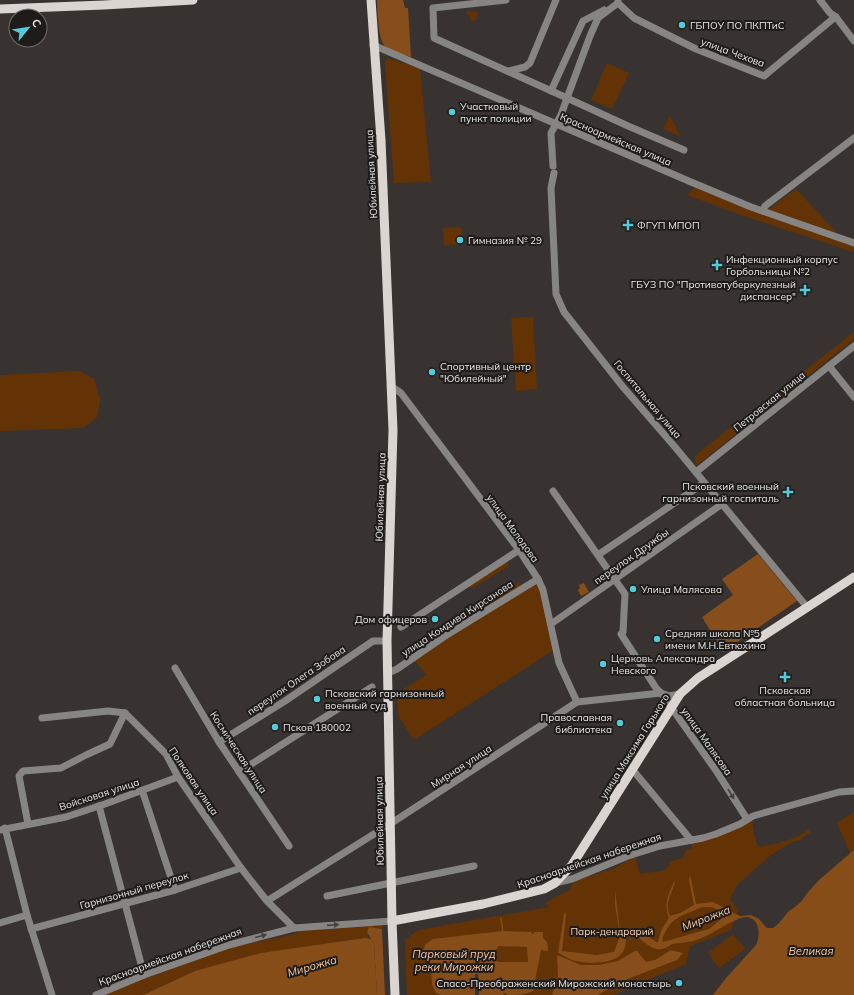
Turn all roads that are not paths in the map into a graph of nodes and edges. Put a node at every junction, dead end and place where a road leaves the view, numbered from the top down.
1 (193, 0) edge
2 (371, 0) edge
3 (506, 0) edge
4 (556, 0) edge
5 (820, 0) edge
6 (618, 1) edge
7 (85, 3) edge
8 (0, 9) edge
9 (836, 17) junction
10 (854, 41) edge
11 (373, 45) junction
12 (508, 71) junction
13 (551, 90) junction
14 (567, 98) junction
15 (556, 124) junction
16 (854, 138) edge
17 (684, 150) dead end
18 (763, 211) junction
19 (854, 242) edge
20 (854, 346) edge
21 (829, 366) junction
22 (392, 387) junction
23 (854, 397) edge
24 (696, 472) junction
25 (704, 482) junction
26 (554, 491) dead end
27 (722, 504) junction
28 (519, 550) junction
29 (598, 555) junction
30 (854, 577) edge
31 (538, 579) junction
32 (615, 580) junction
33 (807, 607) junction
34 (551, 624) junction
35 (401, 627) dead end
36 (387, 641) junction
37 (175, 668) dead end
38 (388, 673) junction
39 (372, 687) dead end
40 (661, 693) junction
41 (680, 694) junction
42 (577, 702) junction
43 (671, 707) junction
44 (125, 713) junction
45 (42, 718) dead end
46 (219, 742) junction
47 (632, 769) junction
48 (239, 772) junction
49 (178, 776) junction
50 (142, 790) junction
51 (854, 791) edge
52 (99, 806) junction
53 (747, 819) junction
54 (28, 824) junction
55 (390, 824) junction
56 (2, 829) edge
57 (691, 840) junction
58 (289, 846) dead end
59 (474, 866) dead end
60 (241, 868) junction
61 (392, 883) junction
62 (555, 883) junction
63 (175, 890) junction
64 (326, 896) dead end
65 (267, 901) junction
66 (124, 904) junction
67 (27, 915) junction
68 (392, 921) junction
69 (0, 923) edge
70 (294, 928) junction
71 (31, 929) junction
72 (144, 975) junction
73 (52, 995) edge
74 (96, 995) edge
75 (395, 995) edge

1 - 7 main road
2 - 11 main road, Юбилейная улица
3 - 12 street
4 - 12 street
5 - 9 street
6 - 9 street, улица Чехова
6 - 13 street
6 - 14 street, Госпитальная улица
7 - 8 main road
9 - 10 street
11 - 15 street, Красноармейская улица
11 - 22 main road, Юбилейная улица
12 - 13 street
13 - 14 street
14 - 15 street, Госпитальная улица
14 - 17 street
15 - 18 street, Красноармейская улица
15 - 24 street, Госпитальная улица
16 - 18 street
18 - 19 street, Красноармейская улица
20 - 21 street, Петровская улица
21 - 23 street
21 - 24 street, Петровская улица
22 - 28 street, улица Молодова
22 - 36 main road, Юбилейная улица
24 - 25 street, Госпитальная улица
25 - 27 street, Госпитальная улица
25 - 29 street, переулок Дружбы
26 - 29 street, улица Малясова
27 - 32 street, переулок Дружбы
27 - 33 street, Госпитальная улица
28 - 31 street, улица Молодова
28 - 35 street
29 - 32 street, улица Малясова
30 - 33 main road, улица Максима Горького
31 - 34 street, улица Молодова
31 - 38 street, улица Комдива Кирсанова
32 - 34 street, переулок Дружбы
32 - 40 street, улица Малясова
33 - 41 main road, улица Максима Горького
34 - 42 street, улица Молодова
36 - 38 main road, Юбилейная улица
36 - 46 street, переулок Олега Зобова
37 - 46 street, Космическая улица
38 - 55 main road, Юбилейная улица
39 - 48 street
40 - 41 street, Мирная улица
40 - 42 street, Мирная улица
40 - 43 street, улица Малясова
41 - 43 main road, улица Максима Горького
42 - 55 street, Мирная улица
43 - 47 main road, улица Максима Горького
43 -> 53 street, улица Малясова
44 - 45 street
44 - 49 street, Полковая улица
44 - 54 street
46 - 48 street, Космическая улица
47 - 57 street
47 - 62 main road, улица Максима Горького
48 - 58 street, Космическая улица
49 - 50 street, Войсковая улица
49 - 60 street, Полковая улица
50 - 52 street, Войсковая улица
50 - 63 street
51 - 53 street, Красноармейская набережная
52 - 54 street, Войсковая улица
52 - 66 street
53 - 57 street, Красноармейская набережная
54 - 56 street, Войсковая улица
55 - 61 main road, Юбилейная улица
55 - 65 street, Мирная улица
56 - 67 street
57 - 62 street, Красноармейская набережная
59 - 61 street
60 - 63 street, Гарнизонный переулок
60 - 65 street, Полковая улица
61 - 64 street
61 - 68 main road, Юбилейная улица
62 - 68 main road, Красноармейская набережная
63 - 66 street, Гарнизонный переулок
65 - 70 street, Полковая улица
66 - 71 street, Гарнизонный переулок
66 - 72 street
67 - 69 street
67 - 71 street
70 -> 68 street, Красноармейская набережная
68 - 75 main road, Юбилейная улица
72 -> 70 street, Красноармейская набережная
71 - 73 street
72 - 74 street, Красноармейская набережная

